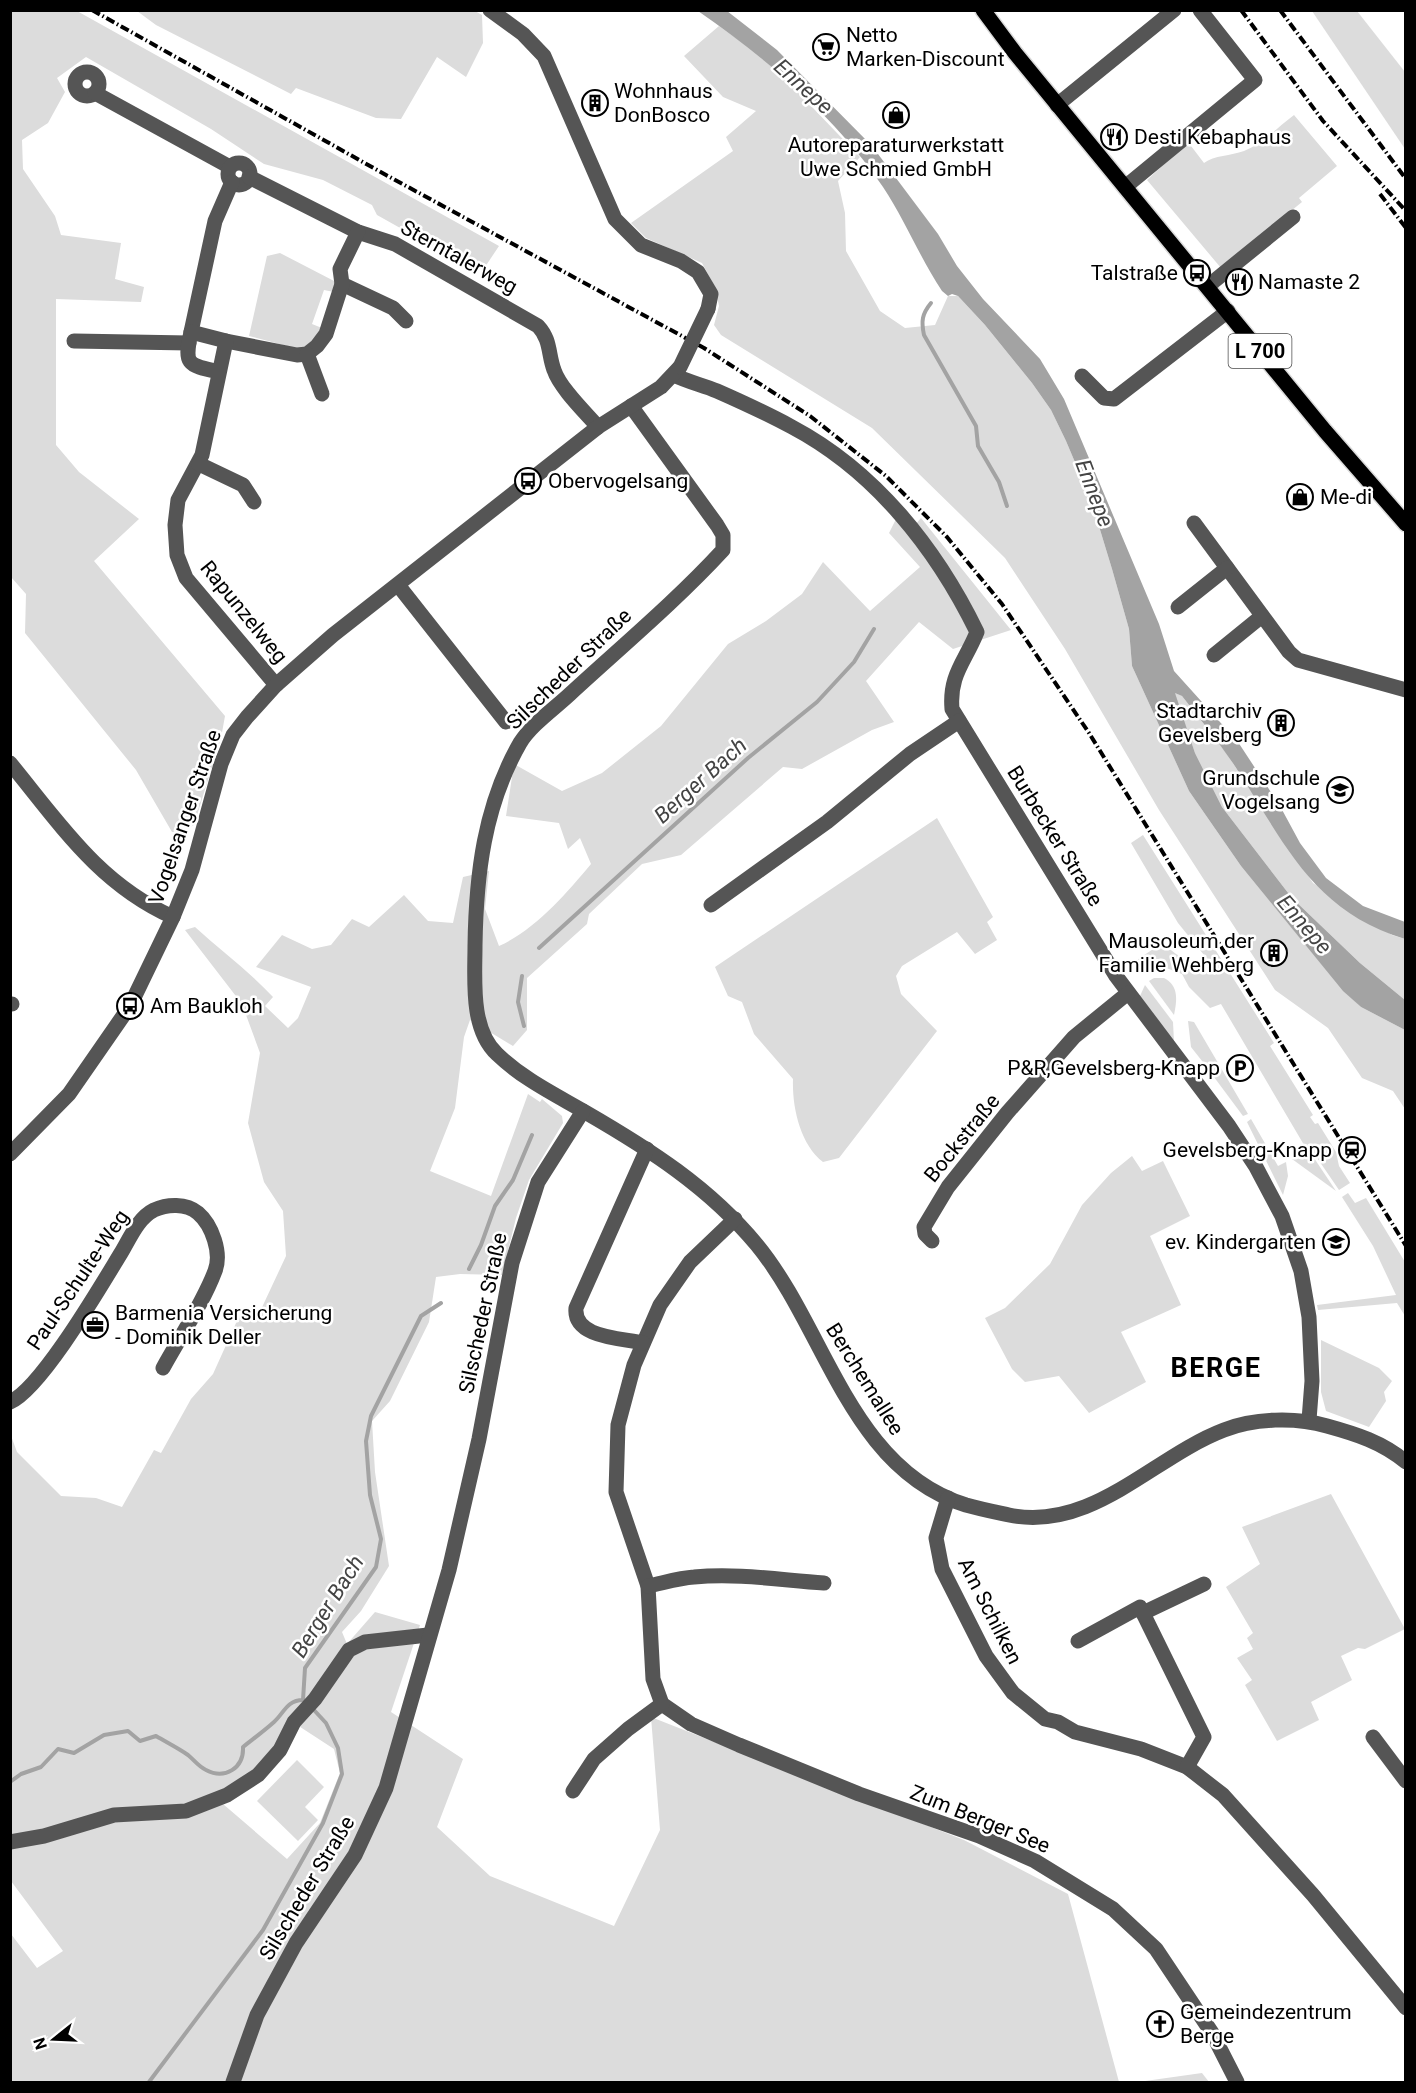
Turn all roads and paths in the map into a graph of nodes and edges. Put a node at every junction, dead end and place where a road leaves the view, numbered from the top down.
1 (490, 10) edge
2 (983, 10) edge
3 (1174, 10) edge
4 (1200, 10) edge
5 (95, 93) dead end
6 (1057, 105) junction
7 (231, 175) junction
8 (1125, 187) junction
9 (1293, 217) dead end
10 (358, 232) junction
11 (342, 284) junction
12 (1208, 286) junction
13 (1227, 311) junction
14 (406, 321) dead end
15 (190, 338) junction
16 (74, 340) dead end
17 (226, 341) junction
18 (307, 354) junction
19 (677, 371) junction
20 (219, 372) junction
21 (1082, 376) dead end
22 (322, 394) dead end
23 (631, 406) junction
24 (598, 427) junction
25 (199, 464) junction
26 (254, 502) dead end
27 (1194, 524) dead end
28 (1406, 524) edge
29 (1227, 568) junction
30 (398, 585) junction
31 (1178, 607) dead end
32 (1262, 616) junction
33 (1214, 655) dead end
34 (276, 685) junction
35 (1406, 690) edge
36 (959, 721) junction
37 (506, 722) dead end
38 (10, 763) edge
39 (711, 905) dead end
40 (173, 917) junction
41 (1128, 993) junction
42 (583, 1111) junction
43 (647, 1149) junction
44 (10, 1154) edge
45 (735, 1220) junction
46 (932, 1241) dead end
47 (643, 1343) junction
48 (163, 1368) dead end
49 (10, 1402) edge
50 (1309, 1420) junction
51 (1406, 1462) edge
52 (948, 1497) junction
53 (824, 1583) dead end
54 (1204, 1584) dead end
55 (648, 1586) junction
56 (1143, 1613) junction
57 (428, 1635) junction
58 (1078, 1641) dead end
59 (662, 1704) junction
60 (1373, 1737) dead end
61 (1187, 1767) junction
62 (1406, 1781) edge
63 (573, 1791) dead end
64 (10, 1842) edge
65 (1406, 2008) edge
66 (233, 2082) edge
67 (1237, 2082) edge

1 - 19 street, Vogelsanger Straße, bridge
2 - 6 main road, L 700
3 - 6 street
4 - 8 street
5 - 7 street
6 - 8 main road, L 700
7 - 10 street, Sterntalerweg
7 - 15 street
8 - 12 main road, L 700
9 - 12 street
10 - 11 street
10 - 24 street, Sterntalerweg
11 - 14 street
11 - 18 street
12 - 13 main road, L 700
13 - 21 street
13 - 28 main road, L 700
15 - 16 street
15 - 17 street
15 - 20 street
17 - 18 street
17 - 20 street, Rapunzelweg
18 - 22 street
19 - 23 street, Vogelsanger Straße
19 - 36 street, Burbecker Straße
20 - 25 street, Rapunzelweg
23 - 24 street, Vogelsanger Straße
23 - 42 street, Silscheder Straße
24 - 30 street, Vogelsanger Straße
25 - 26 street
25 - 34 street, Rapunzelweg
27 - 29 street
29 - 31 street
29 - 32 street
30 - 34 street, Vogelsanger Straße
30 - 37 street
32 - 33 street
32 - 35 street
34 - 40 street, Vogelsanger Straße
36 - 39 street
36 - 41 street, Burbecker Straße
38 - 40 street
40 - 44 street, Vogelsanger Straße
41 - 46 street, Bockstraße
41 - 50 street, Burbecker Straße
42 - 43 street, Berchemallee
42 - 57 street, Silscheder Straße
43 - 45 street, Berchemallee
43 - 47 street
45 - 47 street
45 - 52 street, Berchemallee
47 - 55 street
48 - 49 street, Paul-Schulte-Weg
50 - 51 street, Berchemallee
50 - 52 street, Berchemallee
52 - 61 street, Am Schilken
53 - 55 street
54 - 56 street
55 - 59 street
56 - 58 street
56 - 61 street
57 - 64 street
57 - 66 street, Silscheder Straße
59 - 63 street
59 - 67 street, Zum Berger See
60 - 62 street
61 - 65 street, Am Schilken

